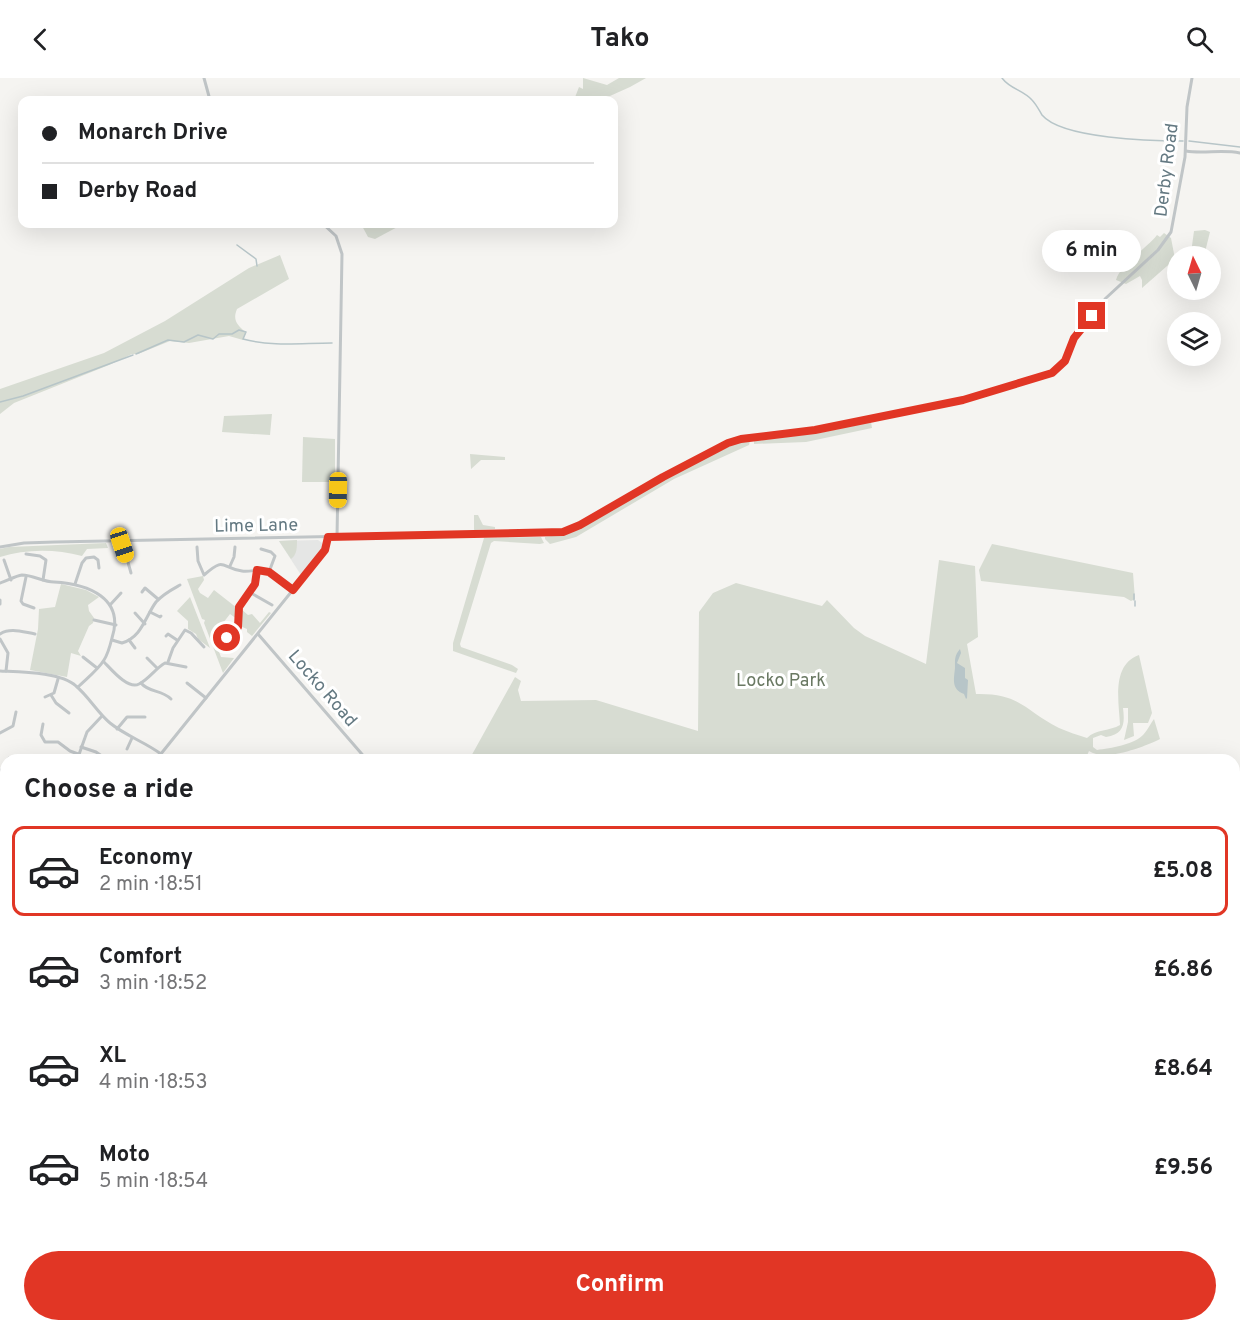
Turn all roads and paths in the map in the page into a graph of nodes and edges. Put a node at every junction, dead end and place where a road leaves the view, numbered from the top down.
1 (204, 78) edge
2 (1192, 78) edge
3 (209, 96) edge
4 (1186, 151) junction
5 (1240, 153) edge
6 (327, 228) edge
7 (328, 537) junction
8 (337, 537) junction
9 (122, 541) junction
10 (0, 547) edge
11 (197, 547) dead end
12 (235, 547) dead end
13 (264, 548) dead end
14 (26, 554) dead end
15 (4, 560) dead end
16 (230, 566) junction
17 (99, 568) dead end
18 (257, 570) junction
19 (269, 572) junction
20 (131, 573) dead end
21 (27, 576) junction
22 (11, 580) junction
23 (43, 581) junction
24 (0, 584) edge
25 (75, 584) junction
26 (180, 585) dead end
27 (293, 590) junction
28 (142, 592) dead end
29 (251, 592) junction
30 (121, 593) dead end
31 (159, 600) junction
32 (272, 604) dead end
33 (110, 605) junction
34 (34, 608) dead end
35 (150, 612) junction
36 (135, 613) dead end
37 (161, 616) dead end
38 (94, 620) dead end
39 (144, 624) junction
40 (116, 625) junction
41 (0, 634) edge
42 (35, 634) dead end
43 (258, 634) junction
44 (166, 636) dead end
45 (0, 639) edge
46 (112, 640) junction
47 (129, 640) junction
48 (177, 640) junction
49 (231, 645) dead end
50 (204, 647) dead end
51 (135, 648) dead end
52 (83, 657) dead end
53 (147, 658) dead end
54 (104, 661) junction
55 (168, 662) junction
56 (186, 667) dead end
57 (97, 668) junction
58 (157, 668) junction
59 (0, 670) edge
60 (6, 671) junction
61 (58, 678) junction
62 (141, 683) junction
63 (187, 683) dead end
64 (78, 687) junction
65 (51, 695) junction
66 (45, 697) dead end
67 (206, 698) junction
68 (171, 699) dead end
69 (16, 712) dead end
70 (69, 713) dead end
71 (102, 716) junction
72 (145, 717) dead end
73 (42, 724) dead end
74 (117, 729) junction
75 (0, 733) edge
76 (132, 738) junction
77 (81, 747) junction
78 (127, 749) dead end
79 (78, 754) joint
80 (99, 754) edge
81 (162, 754) joint
82 (362, 754) edge

1 - 3 street
2 - 4 street, Derby Road
4 - 5 street
4 - 8 street, Derby Road
6 - 8 street
7 - 8 street, Lime Lane
7 - 9 street, Lime Lane
7 - 27 street
9 - 10 street, Lime Lane
9 - 20 street
11 - 16 street
12 - 16 street
13 - 19 street
14 - 23 street
15 - 22 street
16 - 18 street
17 - 25 street
18 - 19 street
18 - 29 street
19 - 27 street
21 - 22 street
21 - 23 street
21 - 34 street
22 - 24 street
23 - 25 street
25 - 33 street
26 - 31 street
27 - 43 street
28 - 31 street
29 - 32 street
29 - 49 street
30 - 33 street
31 - 35 street
33 - 40 street
35 - 37 street
35 - 39 street
36 - 39 street
38 - 40 street
39 - 47 street
40 - 46 street
41 - 42 street
43 - 67 street
43 - 82 street, Locko Road
44 - 48 street
45 - 60 street
46 - 47 street
46 - 54 street
47 - 51 street
48 - 50 street
48 - 55 street
52 - 57 street
53 - 58 street
54 - 57 street
54 - 62 street
55 - 56 street
55 - 58 street
57 - 64 street
58 - 62 street
59 - 60 street
60 - 61 street
61 - 64 street
61 - 65 street
62 - 68 street
63 - 67 street
64 - 71 street
65 - 66 street
65 - 70 street
67 - 81 street
69 - 75 street
71 - 74 street
71 - 77 street
72 - 74 street
73 - 79 street
74 - 76 street
76 - 78 street
76 - 81 street
77 - 79 street
77 - 80 street

